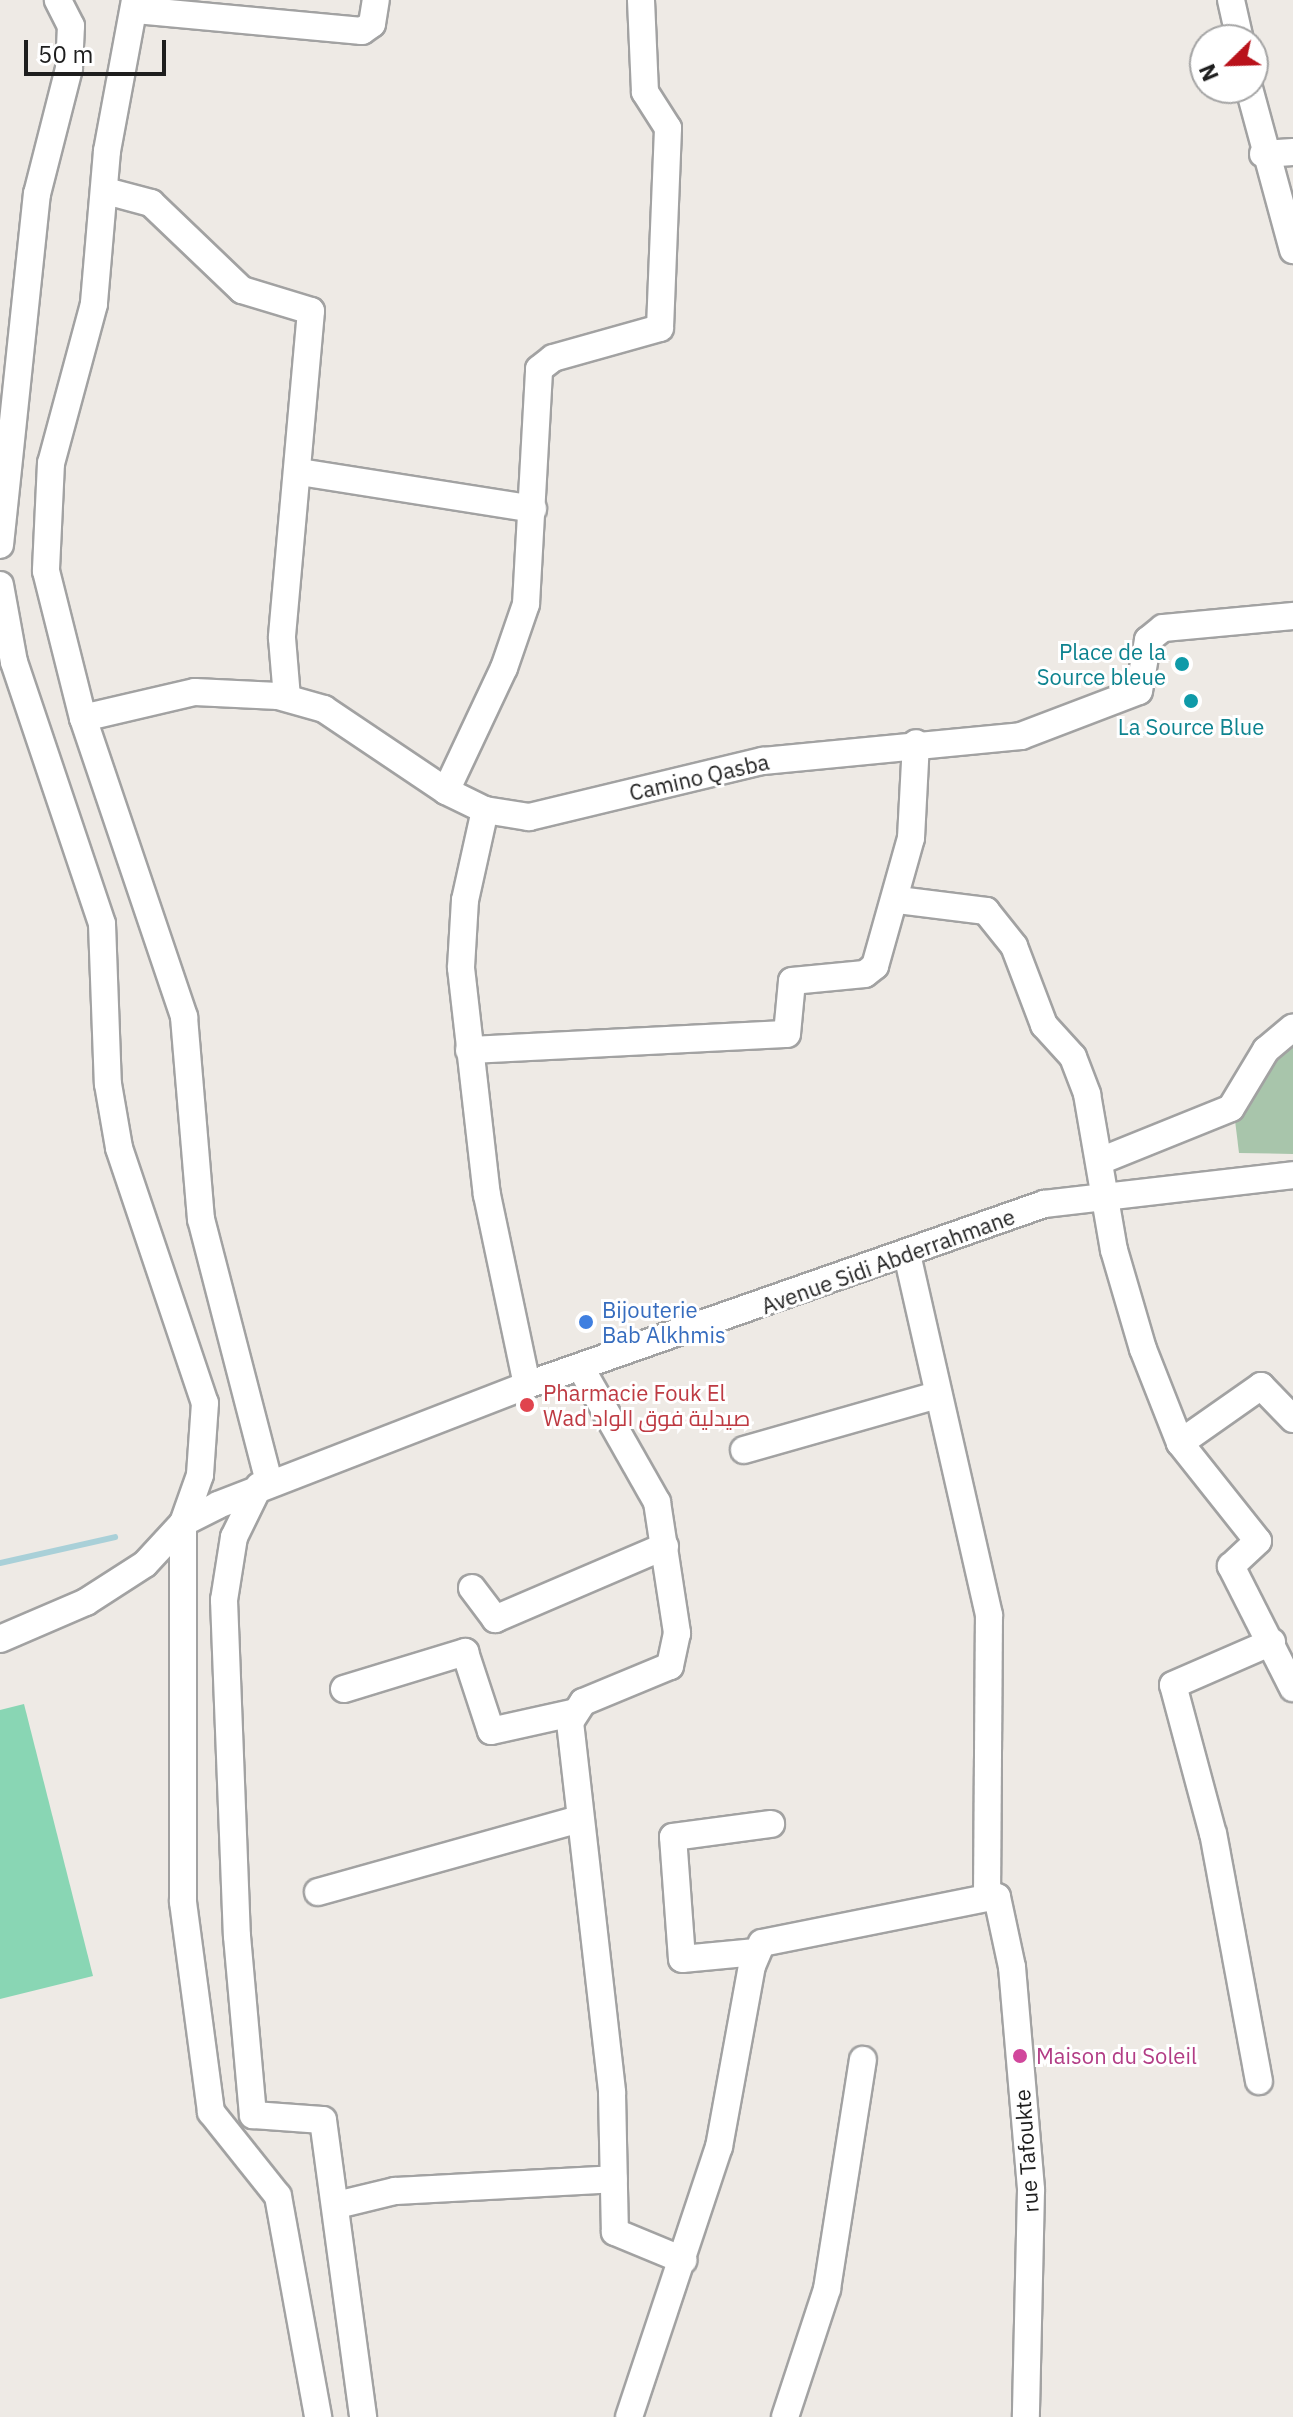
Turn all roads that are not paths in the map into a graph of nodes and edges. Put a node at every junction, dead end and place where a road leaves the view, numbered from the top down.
1 (58, 0) edge
2 (376, 0) edge
3 (641, 0) edge
4 (1231, 0) edge
5 (136, 5) edge
6 (1236, 24) edge
7 (1252, 104) edge
8 (1293, 152) edge
9 (1263, 154) junction
10 (106, 191) junction
11 (1293, 250) edge
12 (300, 472) junction
13 (533, 509) junction
14 (0, 545) edge
15 (0, 585) edge
16 (1293, 616) edge
17 (287, 698) junction
18 (83, 718) junction
19 (916, 743) junction
20 (446, 791) junction
21 (485, 810) junction
22 (898, 900) junction
23 (1293, 1027) edge
24 (469, 1050) junction
25 (1100, 1161) junction
26 (1293, 1175) edge
27 (1104, 1196) junction
28 (907, 1253) junction
29 (582, 1370) junction
30 (527, 1385) junction
31 (937, 1395) junction
32 (1293, 1419) edge
33 (1180, 1443) junction
34 (744, 1450) dead end
35 (264, 1483) junction
36 (183, 1523) junction
37 (665, 1546) junction
38 (472, 1588) dead end
39 (0, 1639) edge
40 (1272, 1642) junction
41 (1293, 1688) edge
42 (344, 1689) dead end
43 (572, 1713) junction
44 (580, 1819) junction
45 (771, 1824) dead end
46 (318, 1892) dead end
47 (987, 1898) junction
48 (756, 1952) junction
49 (863, 2060) dead end
50 (1259, 2081) dead end
51 (614, 2179) junction
52 (337, 2205) junction
53 (683, 2260) junction
54 (318, 2417) edge
55 (363, 2417) edge
56 (629, 2417) edge
57 (785, 2417) edge
58 (1026, 2417) edge

1 - 14 street
2 - 5 street
3 - 13 street
4 - 6 street
5 - 10 street
7 - 9 street
8 - 9 street
9 - 11 street
10 - 12 street
10 - 18 street
12 - 13 street
12 - 17 street
13 - 20 street
15 - 36 street
16 - 19 street, Camino Qasba
17 - 18 street, Camino Qasba
17 - 20 street, Camino Qasba
18 - 35 street
19 - 21 street, Camino Qasba
19 - 22 street
20 - 21 street, Camino Qasba
21 - 24 street
22 - 24 street
22 - 25 street
23 - 25 street
24 - 30 street
25 - 27 street
26 - 27 street, Avenue Sidi Abderrahmane
27 - 28 street, Avenue Sidi Abderrahmane
27 - 33 street
28 - 29 street, Avenue Sidi Abderrahmane
28 - 31 street
29 - 30 street, Avenue Sidi Abderrahmane
29 - 37 street
30 - 35 street, Avenue Sidi Abderrahmane
31 - 34 street
31 - 47 street
32 - 33 street
33 - 40 street
35 - 36 street, Avenue Sidi Abderrahmane
35 - 52 street
36 - 39 street
36 - 54 street
37 - 38 street
37 - 43 street
40 - 41 street
40 - 50 street
42 - 43 street
43 - 44 street
44 - 46 street
44 - 51 street
45 - 48 street
47 - 48 street
47 - 58 street, rue Tafoukte
48 - 53 street
49 - 57 street
51 - 52 street
51 - 53 street
52 - 55 street
53 - 56 street

